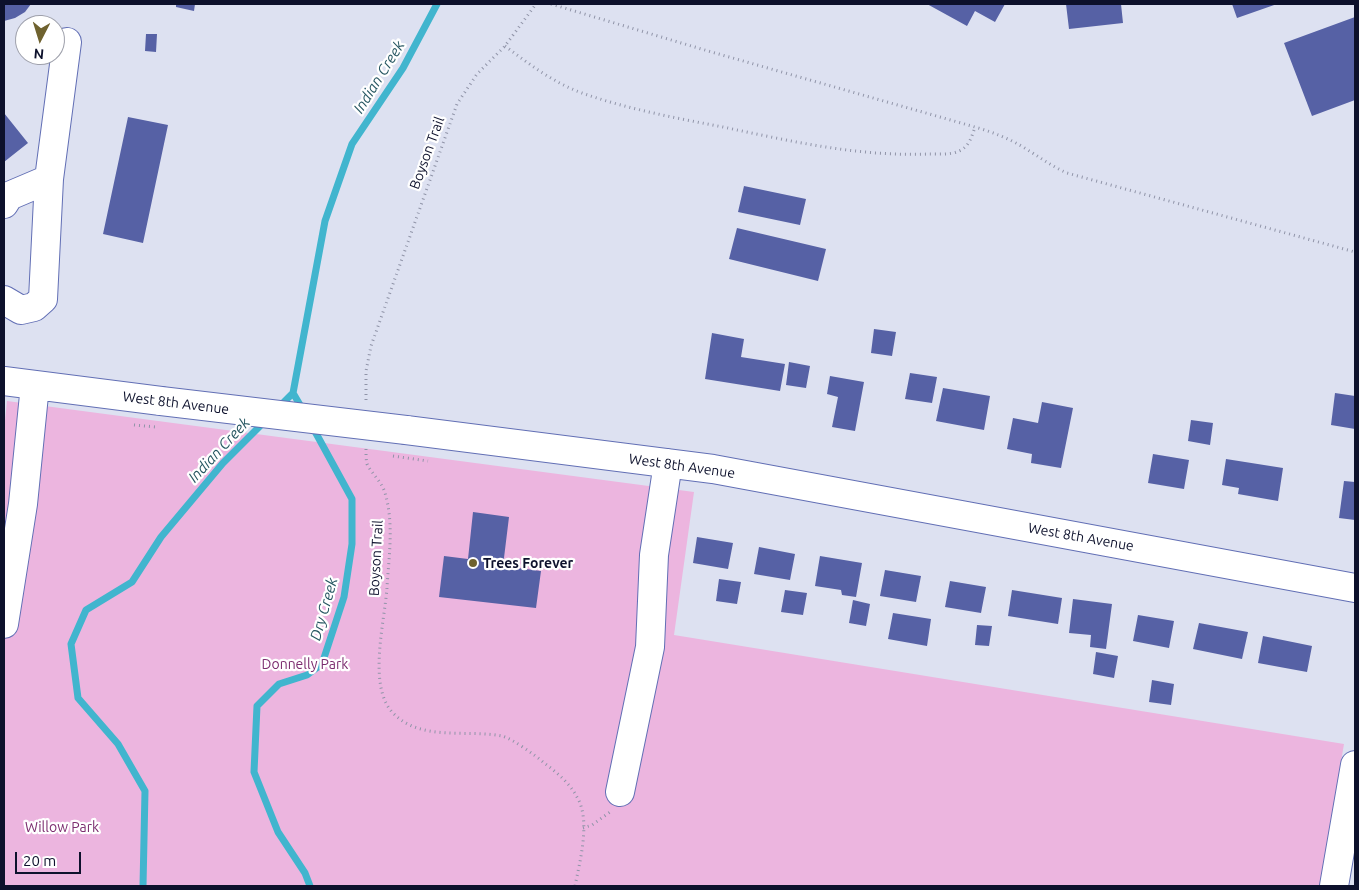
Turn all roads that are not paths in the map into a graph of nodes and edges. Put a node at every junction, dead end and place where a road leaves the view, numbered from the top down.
1 (67, 42) dead end
2 (49, 179) junction
3 (4, 204) edge
4 (4, 300) edge
5 (4, 381) edge
6 (36, 385) junction
7 (668, 463) junction
8 (1355, 588) edge
9 (4, 624) edge
10 (1355, 765) edge
11 (620, 792) dead end
12 (1334, 886) edge

1 - 2 street
2 - 3 street
2 - 4 street
5 - 6 street, West 8th Avenue
6 - 7 street, West 8th Avenue, bridge
6 - 9 street
7 - 8 street, West 8th Avenue
7 - 11 street
10 - 12 street

